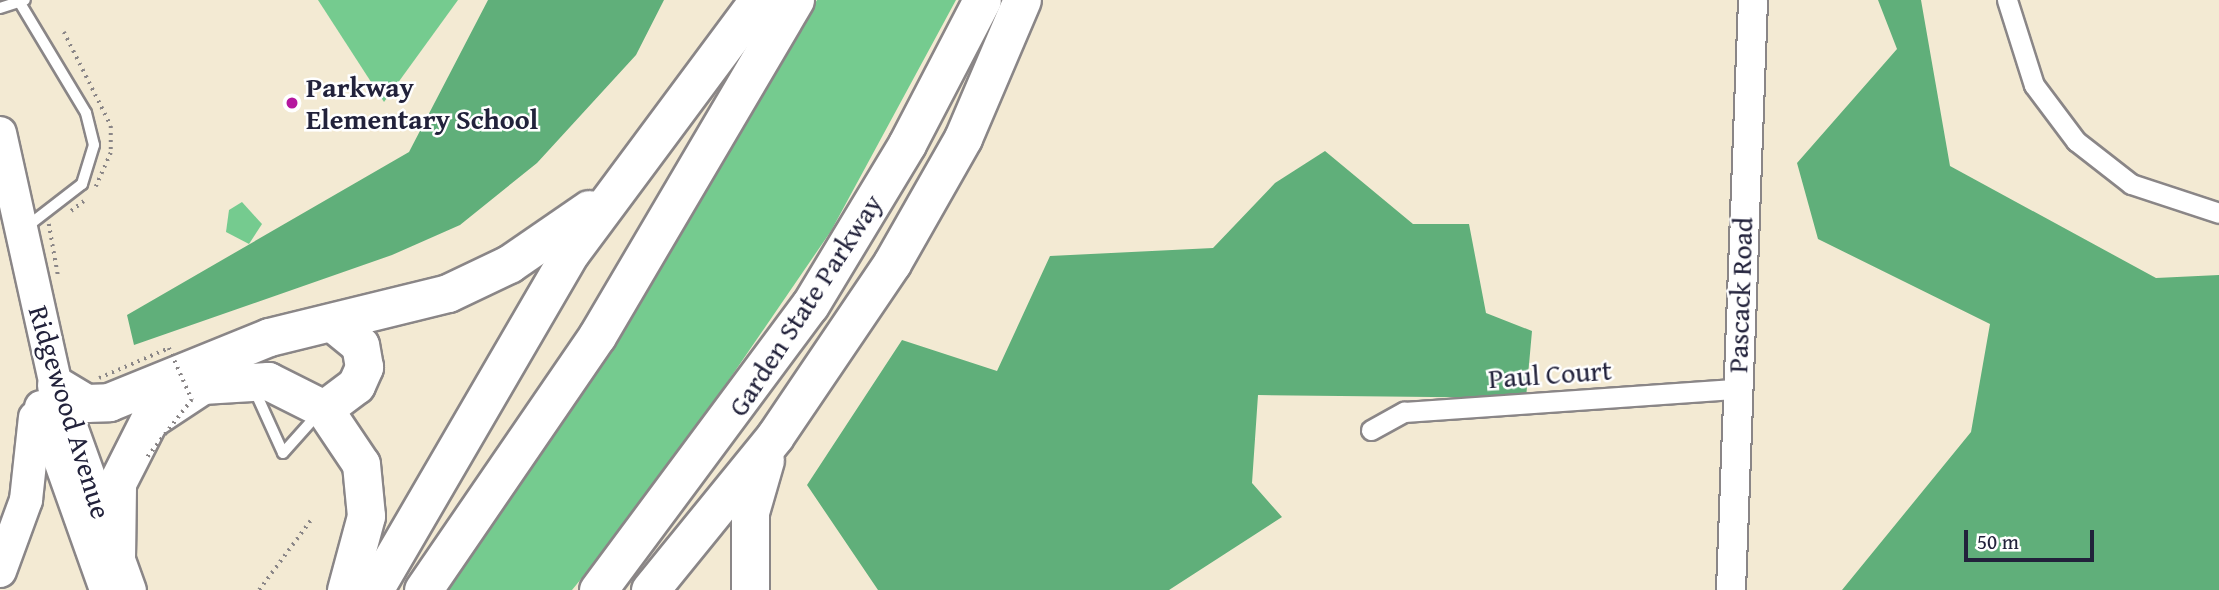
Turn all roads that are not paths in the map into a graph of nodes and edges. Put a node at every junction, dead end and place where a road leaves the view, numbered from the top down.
1 (758, 0) edge
2 (795, 0) edge
3 (982, 0) edge
4 (1022, 0) edge
5 (1753, 0) edge
6 (2007, 0) edge
7 (23, 1) edge
8 (0, 8) edge
9 (0, 133) edge
10 (620, 180) junction
11 (2219, 213) edge
12 (34, 222) junction
13 (332, 322) junction
14 (61, 384) junction
15 (1737, 389) junction
16 (256, 394) junction
17 (324, 409) junction
18 (1371, 430) dead end
19 (775, 436) junction
20 (0, 571) edge
21 (117, 579) edge
22 (346, 590) edge
23 (374, 590) edge
24 (424, 590) edge
25 (598, 590) edge
26 (650, 590) edge
27 (750, 590) edge
28 (1731, 590) edge

1 - 10 highway
2 - 24 highway
3 - 25 highway, Garden State Parkway
4 - 19 highway
5 - 15 street, Pascack Road
6 - 11 street
7 - 8 lane
7 - 12 lane
9 - 12 main road, Ridgewood Avenue
10 - 13 highway
10 - 23 highway
12 - 14 main road, Ridgewood Avenue
13 - 14 highway
13 - 17 highway
14 - 20 main road
14 - 21 main road, Ridgewood Avenue
15 - 18 street, Paul Court
15 - 28 street, Pascack Road
16 - 17 highway
16 - 17 lane
16 - 21 highway
17 - 22 highway
19 - 26 highway
19 - 27 highway

